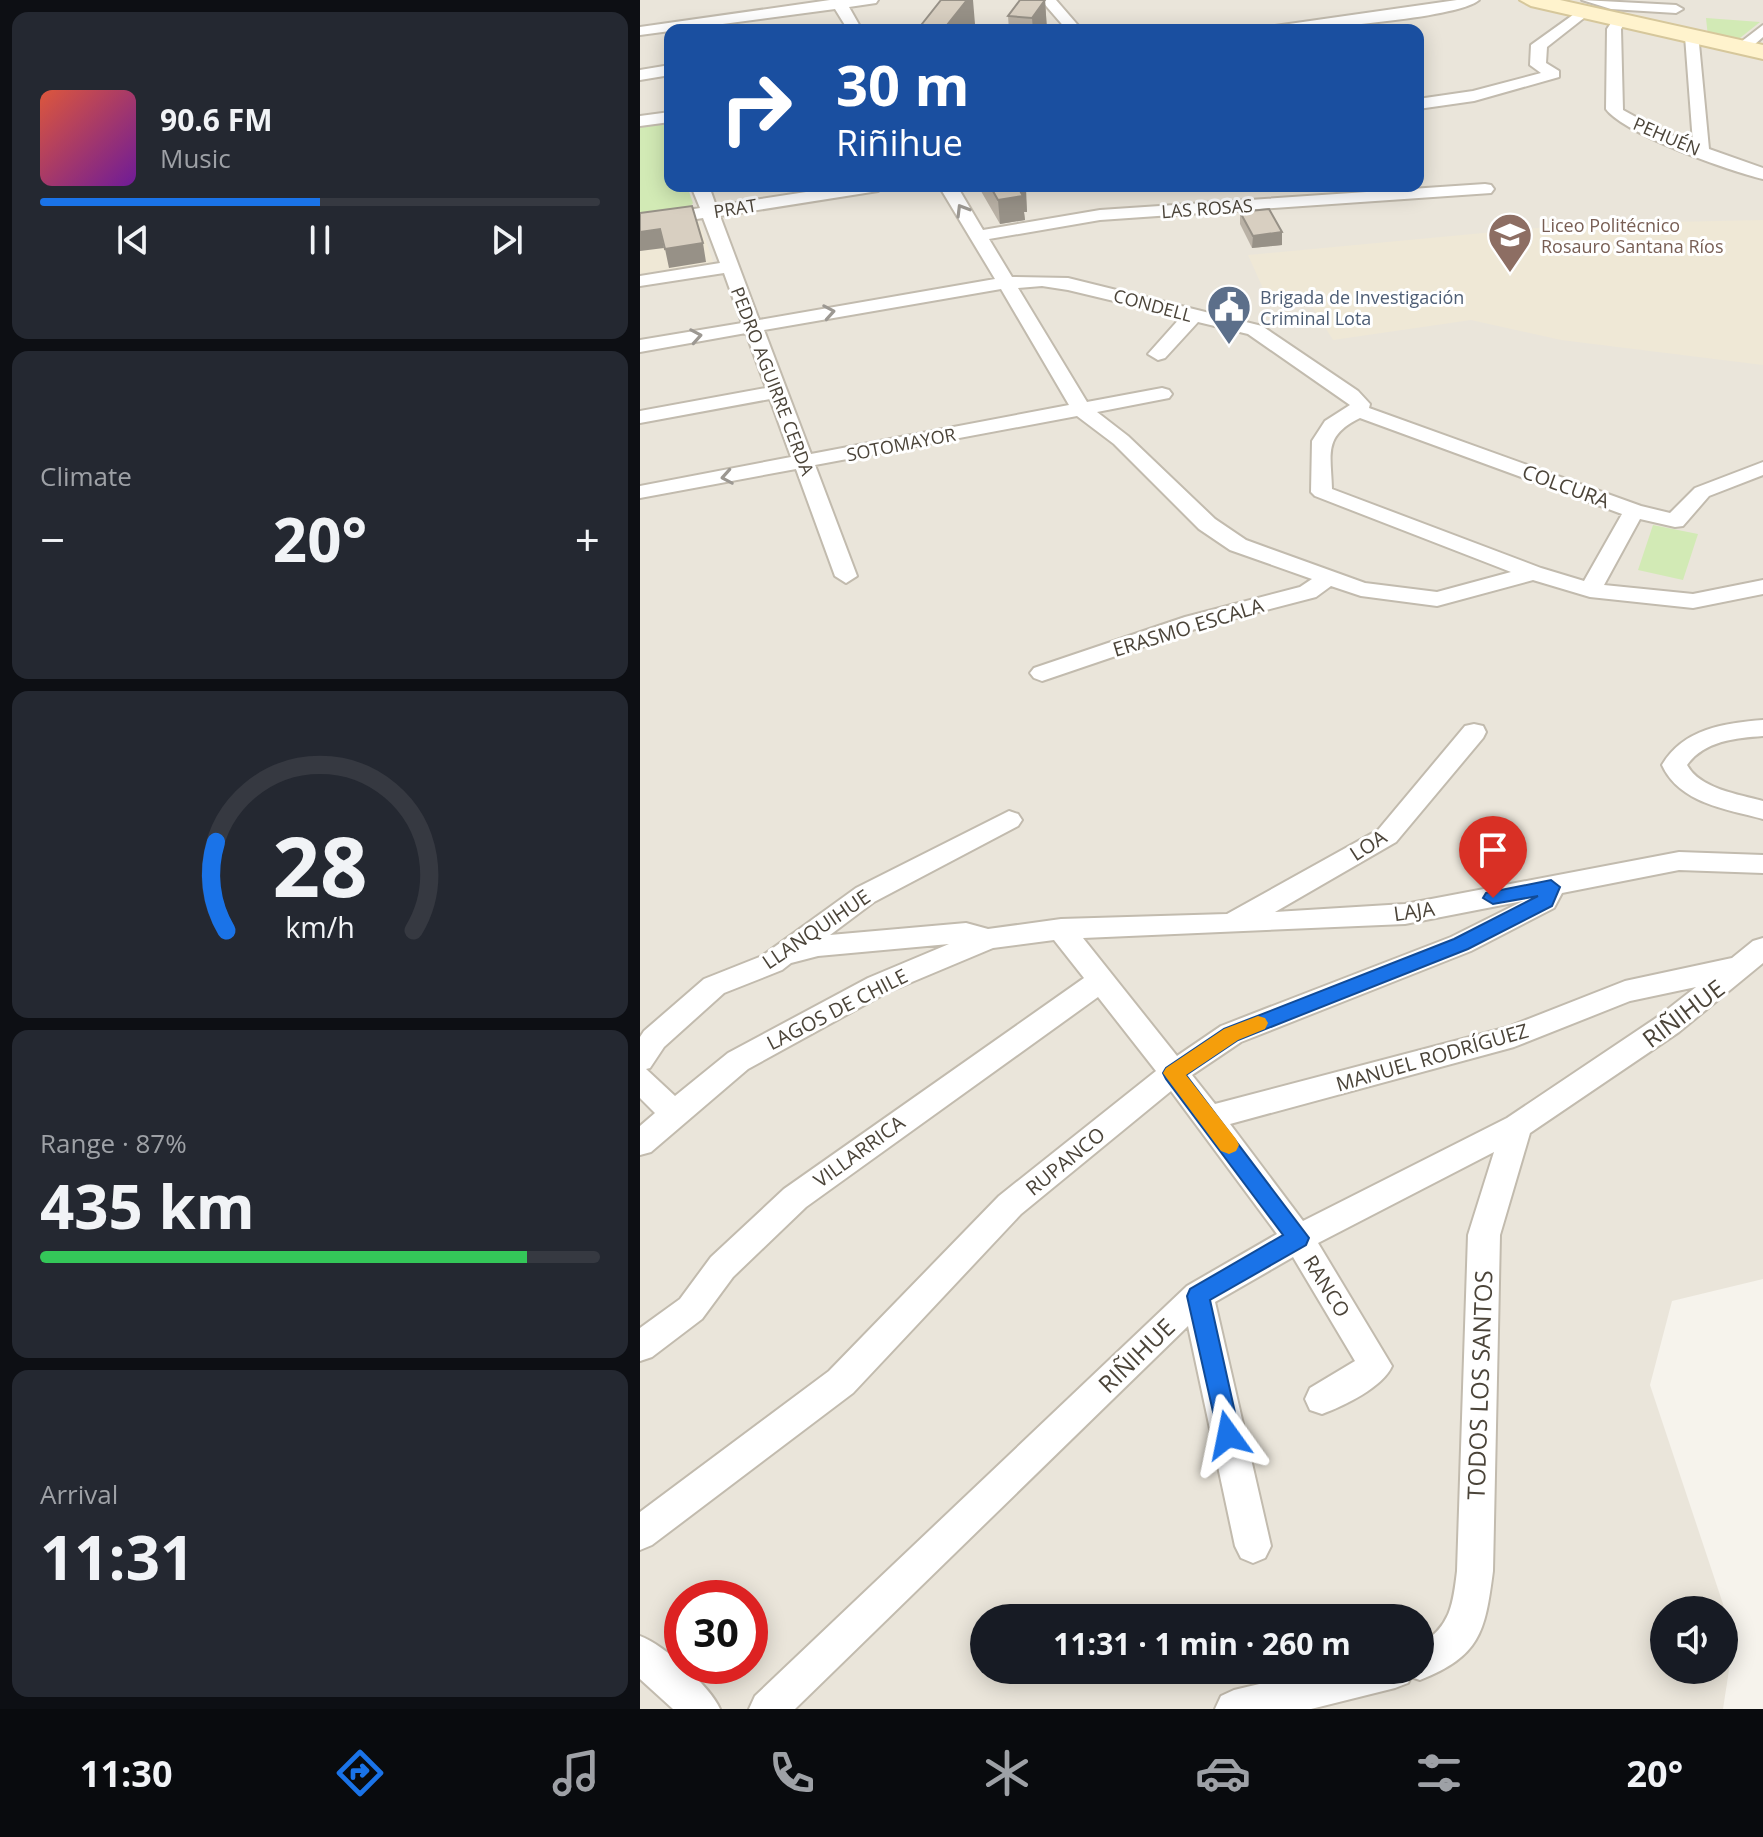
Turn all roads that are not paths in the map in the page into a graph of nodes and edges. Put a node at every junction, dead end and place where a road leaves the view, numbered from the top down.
1 (871, 0) edge
2 (1048, 0) edge
3 (1472, 0) edge
4 (1531, 0) edge
5 (839, 2) edge
6 (1577, 5) edge
7 (1676, 9) dead end
8 (1620, 20) junction
9 (688, 24) edge
10 (852, 24) edge
11 (1070, 24) edge
12 (1320, 24) edge
13 (664, 28) edge
14 (1763, 29) edge
15 (640, 31) edge
16 (1693, 36) junction
17 (1752, 50) edge
18 (664, 71) edge
19 (640, 75) edge
20 (1424, 103) edge
21 (664, 118) edge
22 (640, 121) edge
23 (1702, 147) dead end
24 (1763, 174) edge
25 (1485, 189) dead end
26 (702, 192) edge
27 (815, 192) edge
28 (952, 192) edge
29 (710, 212) junction
30 (640, 223) edge
31 (978, 236) junction
32 (730, 267) junction
33 (640, 281) edge
34 (1005, 283) junction
35 (1193, 316) junction
36 (752, 326) junction
37 (640, 346) edge
38 (1158, 354) dead end
39 (777, 392) junction
40 (1162, 394) dead end
41 (1082, 410) junction
42 (1359, 411) junction
43 (640, 417) edge
44 (803, 463) junction
45 (1763, 468) edge
46 (640, 492) edge
47 (1634, 511) junction
48 (1533, 573) junction
49 (846, 576) dead end
50 (1331, 576) junction
51 (1763, 587) edge
52 (1590, 590) junction
53 (1042, 673) dead end
54 (1763, 728) edge
55 (1474, 732) dead end
56 (1763, 810) edge
57 (1009, 820) dead end
58 (1763, 864) edge
59 (1551, 887) junction
60 (1233, 924) junction
61 (1061, 929) junction
62 (989, 939) junction
63 (1754, 957) edge
64 (772, 963) junction
65 (1100, 981) junction
66 (640, 1060) edge
67 (1173, 1073) junction
68 (640, 1079) edge
69 (673, 1113) junction
70 (1209, 1118) junction
71 (1517, 1126) junction
72 (640, 1143) edge
73 (1298, 1238) junction
74 (1198, 1296) junction
75 (640, 1347) edge
76 (1322, 1399) dead end
77 (640, 1533) edge
78 (1253, 1546) dead end
79 (640, 1654) edge
80 (1434, 1655) edge
81 (1337, 1684) edge
82 (701, 1709) edge
83 (768, 1709) edge
84 (1234, 1709) edge

1 - 5 street
2 - 11 street
3 - 12 street
4 - 6 main road
5 - 9 street
5 - 10 street
6 - 7 street
6 - 8 main road
6 - 20 street
8 - 16 main road
8 - 24 street, PEHUÉN
13 - 15 street
14 - 17 street
16 - 17 main road
16 - 23 street
18 - 19 street
21 - 22 street
25 - 31 street, LAS ROSAS
26 - 29 street, PEDRO AGUIRRE CERDA
27 - 29 street, PRAT
31 -> 28 street
29 - 30 street, PRAT
29 - 32 street, PEDRO AGUIRRE CERDA
31 - 34 street
32 - 33 street
32 - 36 street, PEDRO AGUIRRE CERDA
34 - 35 street, CONDELL
36 -> 34 street, CONDELL
34 - 41 street
35 - 38 street
35 - 42 street, CONDELL
37 -> 36 street, CONDELL
36 - 39 street, PEDRO AGUIRRE CERDA
39 - 43 street
39 - 44 street, PEDRO AGUIRRE CERDA
40 - 41 street, SOTOMAYOR
41 - 44 street, SOTOMAYOR
41 - 50 street
42 - 47 street, COLCURA
42 - 48 street
44 -> 46 street, SOTOMAYOR
44 - 49 street, PEDRO AGUIRRE CERDA
45 - 47 street, COLCURA
47 - 52 street
48 - 50 street
48 - 52 street
50 - 53 street, ERASMO ESCALA
51 - 52 street
54 - 56 street
55 - 60 street, LOA
57 - 64 street, LLANQUIHUE
58 - 59 street, LAJA
59 - 60 street, LAJA
59 - 67 street, RUPANCO
60 - 61 street, LAJA
61 - 62 street, LAGOS DE CHILE
61 - 65 street, RANCO
62 - 64 street
62 - 69 street, LAGOS DE CHILE
63 - 70 street, MANUEL RODRÍGUEZ
63 - 71 street, RIÑIHUE
64 - 66 street, LLANQUIHUE
65 - 67 street, RANCO
65 - 75 street, VILLARRICA
67 - 70 street, RANCO
67 - 77 street, RUPANCO
68 - 69 street
69 - 72 street, LAGOS DE CHILE
70 - 73 street, RANCO
71 - 73 street, RIÑIHUE
71 - 80 street, TODOS LOS SANTOS
73 - 74 street, RIÑIHUE
73 - 76 street, RANCO
74 - 78 street
74 - 83 street, RIÑIHUE
79 - 82 street
81 - 84 street

